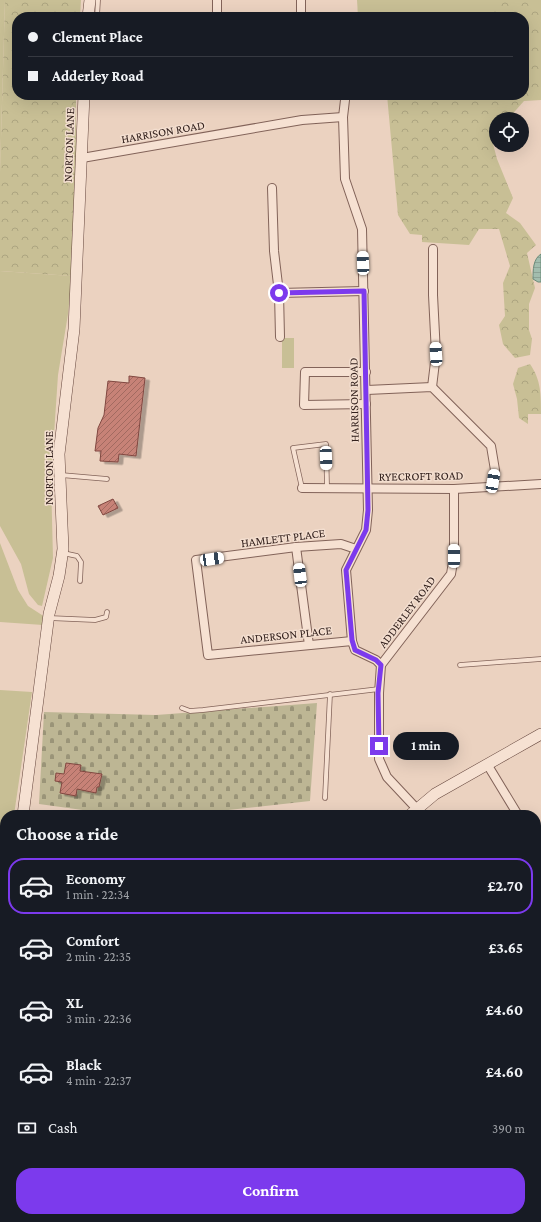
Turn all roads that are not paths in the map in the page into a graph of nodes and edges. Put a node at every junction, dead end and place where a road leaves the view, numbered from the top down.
1 (90, 0) edge
2 (98, 0) edge
3 (217, 0) edge
4 (301, 0) edge
5 (89, 12) edge
6 (97, 12) edge
7 (217, 12) edge
8 (301, 12) edge
9 (84, 100) edge
10 (345, 100) dead end
11 (343, 117) junction
12 (82, 158) junction
13 (272, 188) dead end
14 (433, 249) dead end
15 (364, 291) junction
16 (279, 293) junction
17 (280, 337) dead end
18 (366, 372) junction
19 (432, 387) junction
20 (367, 390) junction
21 (366, 404) junction
22 (60, 475) junction
23 (107, 479) dead end
24 (541, 484) edge
25 (491, 486) junction
26 (327, 487) junction
27 (302, 488) joint
28 (368, 488) junction
29 (454, 489) junction
30 (296, 547) junction
31 (356, 549) junction
32 (62, 553) junction
33 (80, 581) dead end
34 (107, 612) dead end
35 (49, 618) junction
36 (352, 640) junction
37 (309, 645) junction
38 (224, 653) joint
39 (541, 659) edge
40 (381, 665) junction
41 (460, 665) dead end
42 (379, 689) junction
43 (330, 694) junction
44 (182, 708) dead end
45 (541, 734) edge
46 (487, 764) junction
47 (325, 798) dead end
48 (23, 810) edge
49 (412, 810) edge
50 (414, 810) edge
51 (515, 810) edge

1 - 5 street
2 - 6 lane
3 - 7 street
4 - 8 street
9 - 12 street, NORTON LANE
10 - 11 street, HARRISON ROAD
11 - 12 street, HARRISON ROAD
11 - 15 street, HARRISON ROAD
12 - 22 street, NORTON LANE
13 - 16 street
14 - 19 street
15 - 16 street
15 - 18 street, HARRISON ROAD
16 - 17 street
18 - 20 street, HARRISON ROAD
18 - 21 street
19 - 20 street
19 - 25 street
20 - 21 street, HARRISON ROAD
21 - 28 street, HARRISON ROAD
22 - 23 lane
22 - 32 street, NORTON LANE
24 - 25 street, RYECROFT ROAD
25 - 29 street, RYECROFT ROAD
26 - 27 street, RYECROFT ROAD
26 - 27 lane
26 - 28 street, RYECROFT ROAD
28 - 29 street, RYECROFT ROAD
28 - 31 street, HARRISON ROAD
29 - 40 street, ADDERLEY ROAD
30 - 31 street, HAMLETT PLACE
30 - 37 street
30 - 38 street, HAMLETT PLACE
31 - 36 street, HARRISON ROAD
32 - 33 lane
32 - 35 street, NORTON LANE
34 - 35 lane
35 - 48 street, NORTON LANE
36 - 37 street, ANDERSON PLACE
36 - 40 street
37 - 38 street, ANDERSON PLACE
39 - 41 lane
40 - 42 street, ADDERLEY ROAD
42 - 43 lane
42 - 49 street, ADDERLEY ROAD
43 - 44 lane
43 - 47 lane
45 - 46 street
46 - 50 street
46 - 51 street

